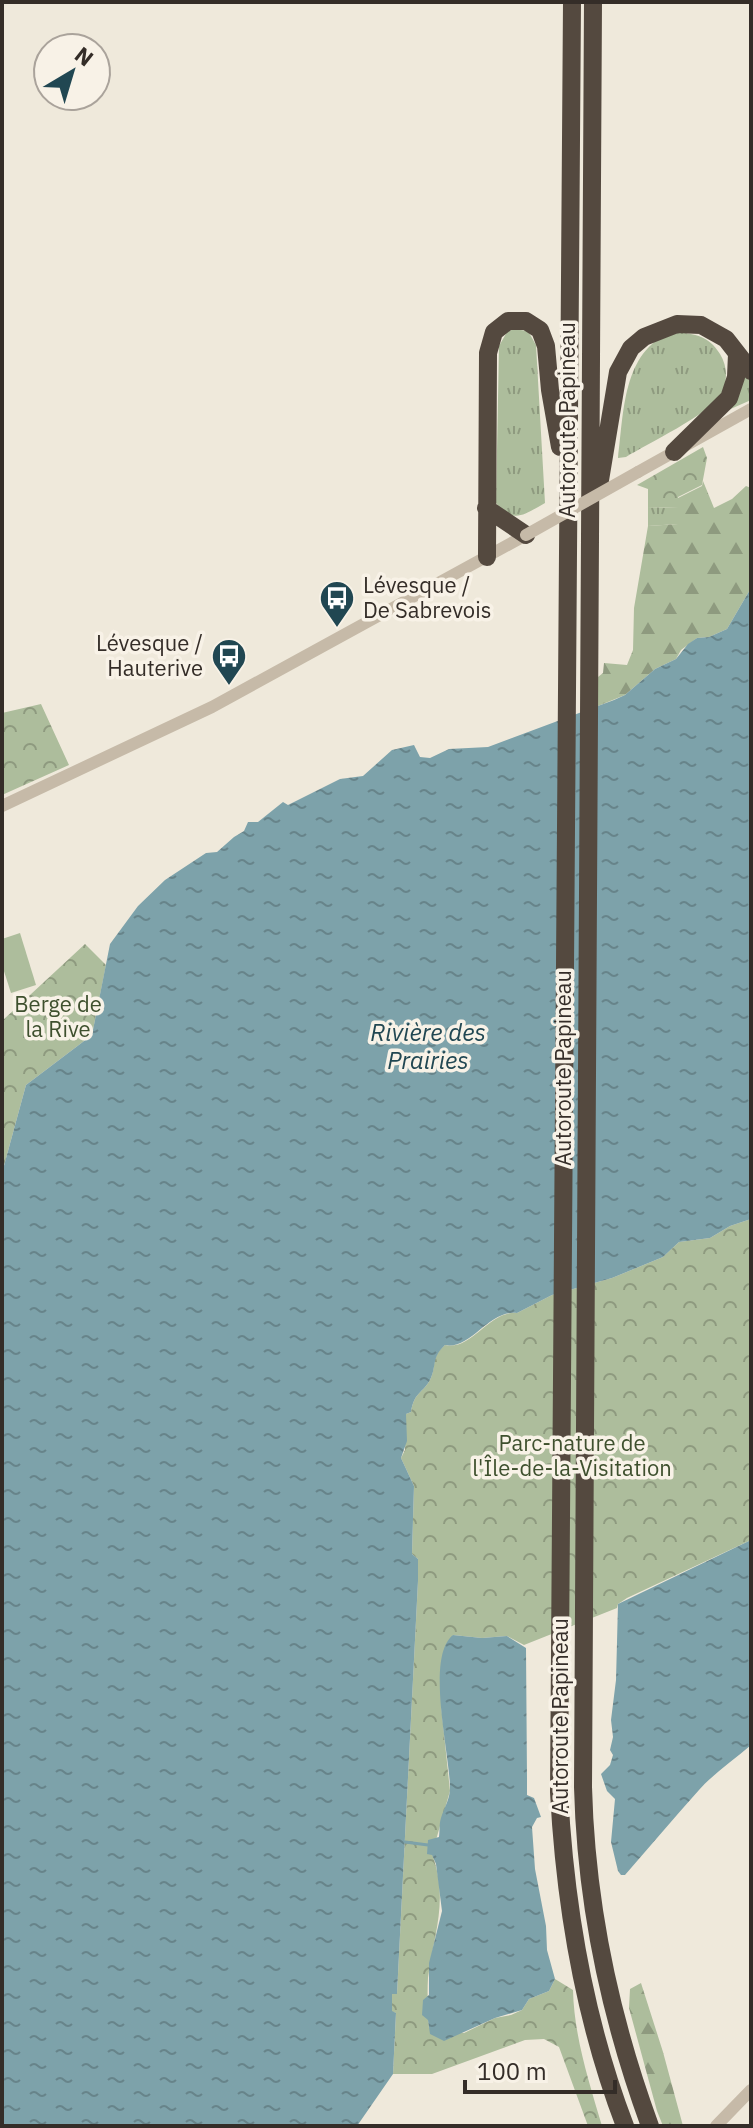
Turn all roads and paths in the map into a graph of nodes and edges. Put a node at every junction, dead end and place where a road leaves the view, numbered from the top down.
1 (572, 2) edge
2 (593, 2) edge
3 (737, 354) junction
4 (751, 371) edge
5 (751, 409) edge
6 (674, 452) junction
7 (568, 489) junction
8 (486, 508) junction
9 (526, 535) junction
10 (591, 536) junction
11 (487, 557) junction
12 (2, 806) edge
13 (751, 2090) edge
14 (625, 2126) edge
15 (650, 2126) edge
16 (716, 2126) edge

1 - 7 highway, Autoroute Papineau
2 - 10 highway, Autoroute Papineau
3 - 4 highway
3 - 6 highway
3 - 10 highway
5 - 6 street
6 - 9 street, bridge
7 - 8 highway
7 - 14 highway, Autoroute Papineau
8 - 9 highway
8 - 11 highway
9 - 11 street
10 - 15 highway, Autoroute Papineau
11 - 12 street
13 - 16 street

